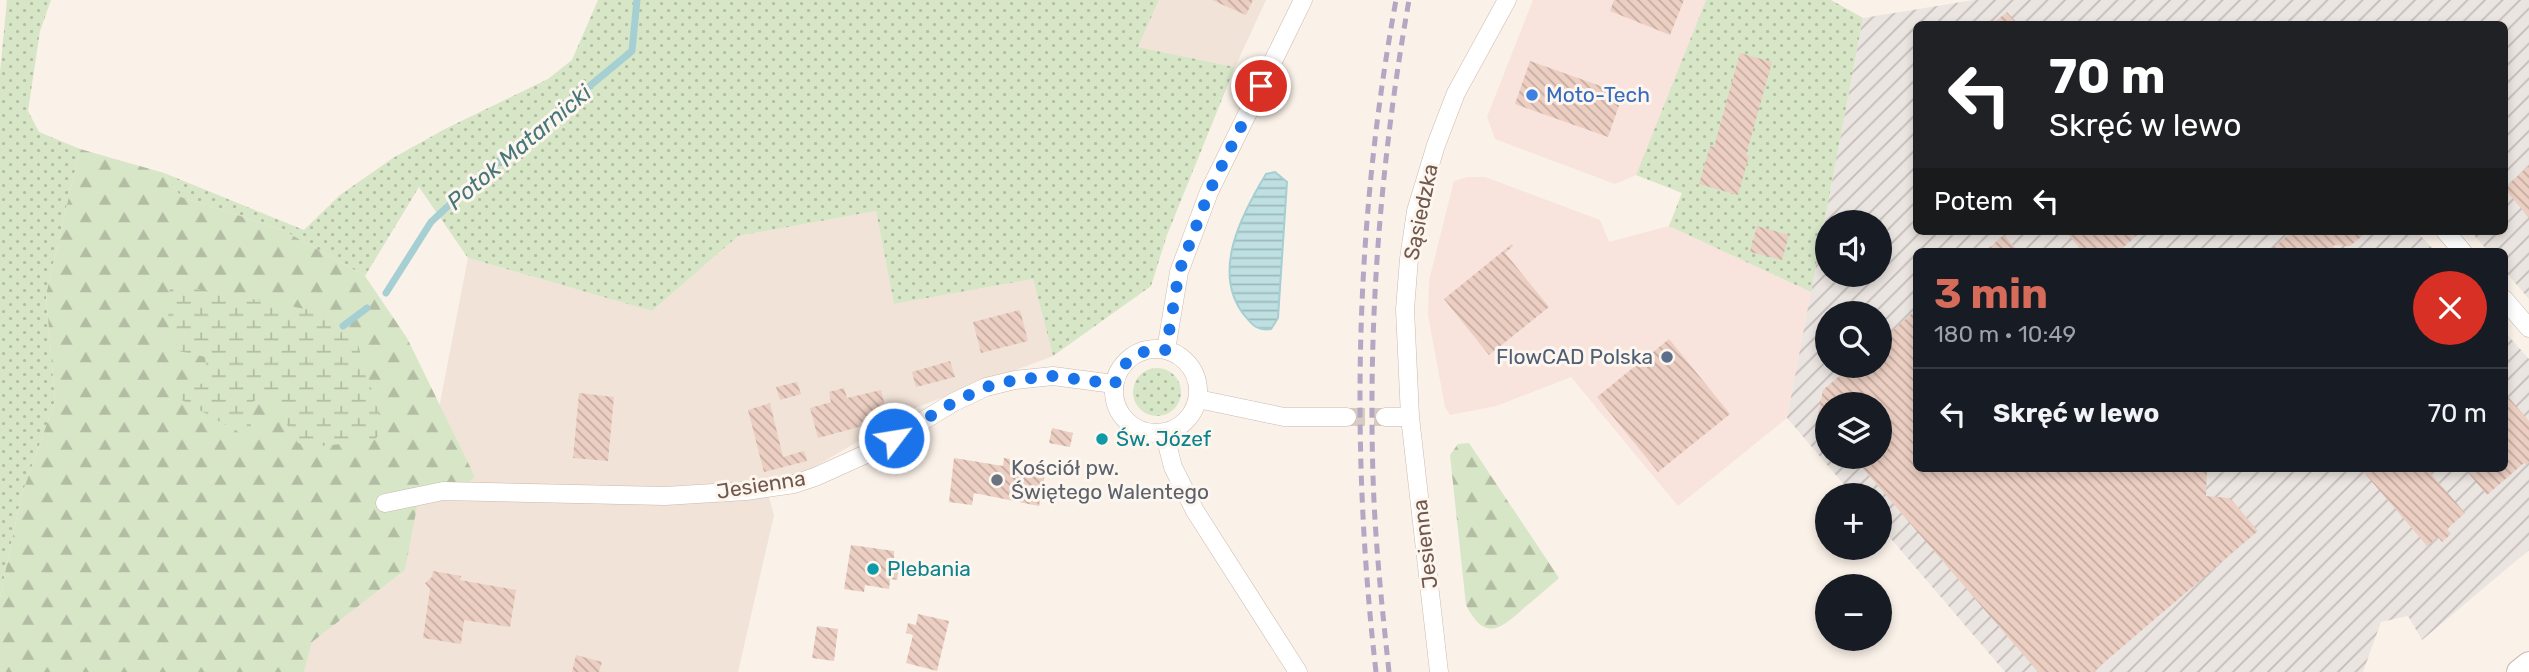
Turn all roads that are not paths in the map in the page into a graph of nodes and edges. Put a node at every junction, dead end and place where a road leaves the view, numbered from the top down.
1 (1303, 0) edge
2 (1507, 0) edge
3 (2508, 304) edge
4 (2529, 328) edge
5 (1166, 350) junction
6 (1115, 384) junction
7 (1198, 399) junction
8 (1385, 416) tunnel mouth
9 (1410, 416) junction
10 (1347, 417) tunnel mouth
11 (1164, 432) junction
12 (384, 503) dead end
13 (2529, 664) edge
14 (1298, 672) edge
15 (1439, 672) edge
16 (2519, 672) edge

1 - 5 street
2 - 9 street, Sąsiedzka
3 - 4 street
5 - 6 street
5 - 7 street
6 - 11 street
6 - 12 street, Jesienna
7 - 10 street
7 - 11 street
8 - 9 street
9 - 15 street, Jesienna
11 - 14 street
13 - 16 main road

